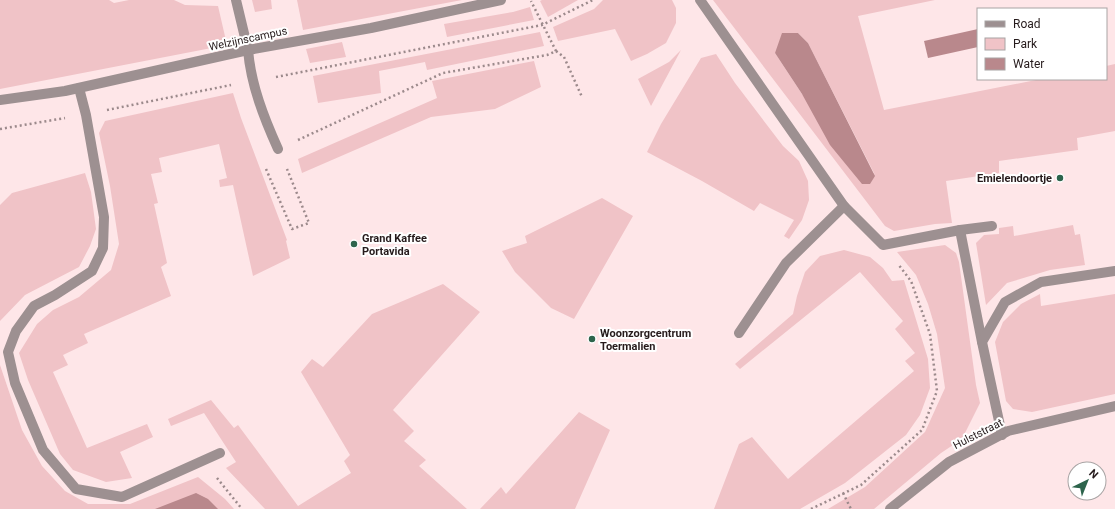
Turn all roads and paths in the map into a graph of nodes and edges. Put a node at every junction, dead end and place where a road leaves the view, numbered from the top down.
1 (236, 0) edge
2 (501, 0) edge
3 (593, 0) edge
4 (700, 0) edge
5 (531, 1) edge
6 (542, 25) junction
7 (248, 50) junction
8 (556, 51) junction
9 (253, 80) junction
10 (79, 88) junction
11 (582, 97) dead end
12 (0, 100) edge
13 (86, 115) junction
14 (0, 129) edge
15 (278, 149) joint
16 (265, 165) dead end
17 (286, 166) dead end
18 (844, 206) junction
19 (992, 226) dead end
20 (960, 230) junction
21 (883, 245) junction
22 (1115, 271) edge
23 (739, 333) dead end
24 (982, 342) junction
25 (1115, 406) edge
26 (1002, 435) junction
27 (220, 452) dead end
28 (203, 460) junction
29 (843, 493) junction
30 (242, 509) edge
31 (811, 509) edge
32 (852, 509) edge
33 (890, 509) edge

1 - 7 street
2 - 7 street, Welzijnscampus
3 - 6 path
4 - 18 street
5 - 6 path
6 - 8 path
6 - 9 path
7 - 9 street
7 - 10 street, Welzijnscampus
8 - 11 path
8 - 15 path
9 - 13 path
9 - 15 street
10 - 12 street, Welzijnscampus
10 - 13 street
13 - 14 path
13 - 28 street
16 - 17 path
18 - 21 street
18 - 23 street
19 - 20 street
20 - 21 street
20 - 24 street
21 - 29 path
22 - 24 street
24 - 26 street
25 - 26 street, Hulststraat
26 - 33 street, Hulststraat
27 - 28 street
28 - 30 path
29 - 31 path
29 - 32 path

